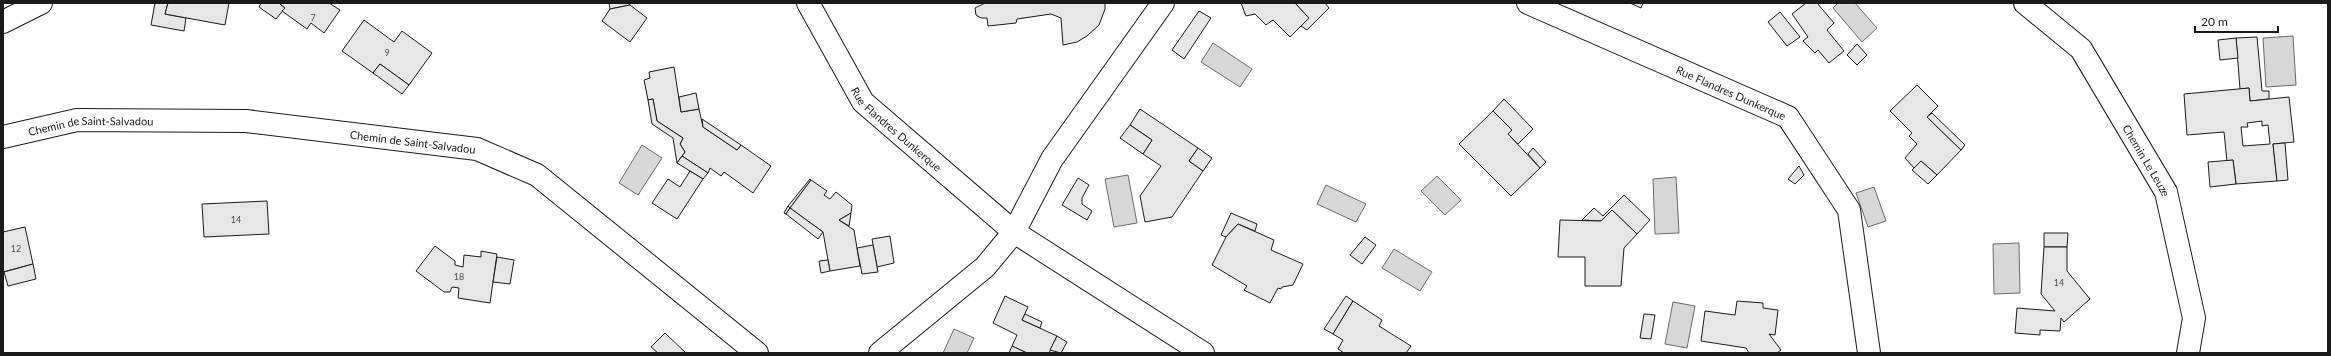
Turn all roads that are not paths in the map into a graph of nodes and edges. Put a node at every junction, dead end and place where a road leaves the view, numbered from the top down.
1 (41, 3) edge
2 (808, 3) edge
3 (1163, 3) edge
4 (1528, 3) edge
5 (2025, 3) edge
6 (3, 22) edge
7 (3, 138) edge
8 (1014, 232) junction
9 (757, 353) edge
10 (880, 353) edge
11 (1203, 353) edge
12 (1868, 353) edge
13 (2188, 353) edge

1 - 6 street
2 - 8 street, Rue Flandres Dunkerque
3 - 8 street
4 - 12 street, Rue Flandres Dunkerque
5 - 13 street, Chemin Le Leuze
7 - 9 street, Chemin de Saint-Salvadou
8 - 10 street
8 - 11 street, Rue Flandres Dunkerque

